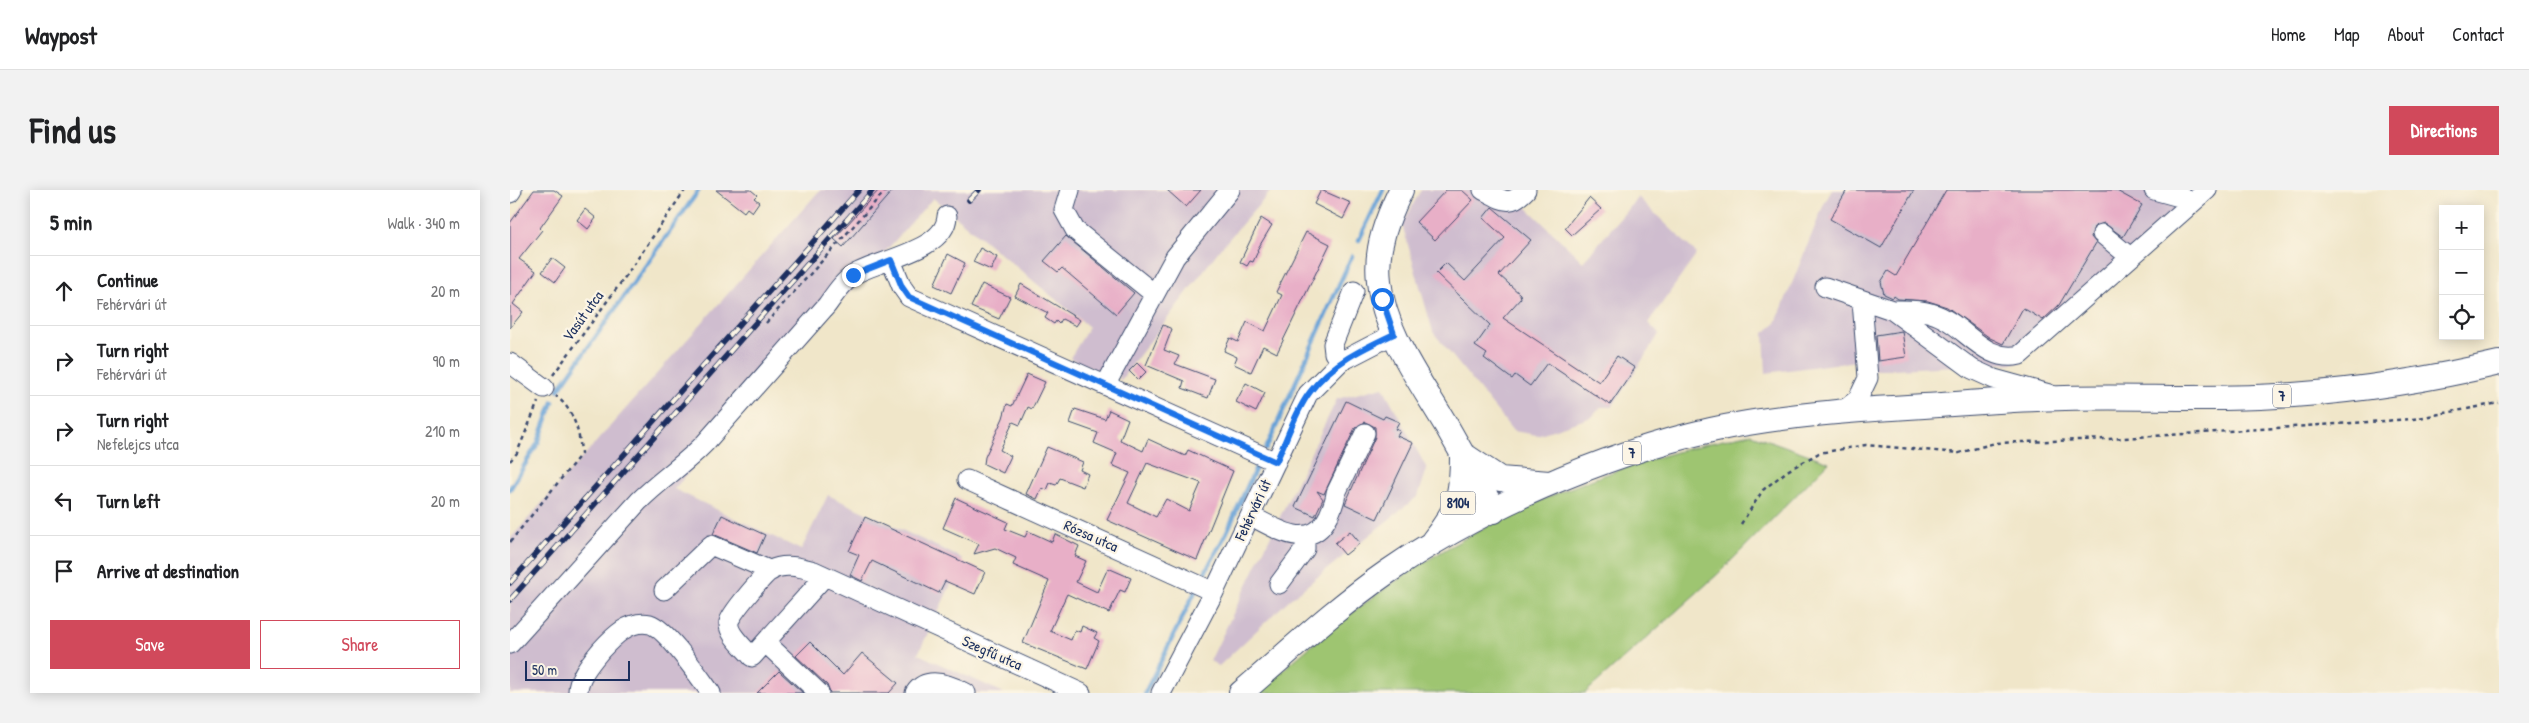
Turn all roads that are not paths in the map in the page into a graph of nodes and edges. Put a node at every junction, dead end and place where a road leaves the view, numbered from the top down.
1 (1070, 190) edge
2 (1230, 190) edge
3 (1401, 190) edge
4 (1484, 190) edge
5 (1526, 190) edge
6 (2154, 190) edge
7 (2201, 196) edge
8 (947, 216) dead end
9 (2102, 234) dead end
10 (2130, 257) junction
11 (891, 260) junction
12 (1824, 286) dead end
13 (1354, 291) dead end
14 (1153, 294) junction
15 (1862, 301) junction
16 (1892, 310) junction
17 (1394, 334) junction
18 (1340, 362) junction
19 (510, 363) edge
20 (2499, 363) edge
21 (1867, 365) junction
22 (1106, 384) junction
23 (544, 388) road end
24 (2062, 398) junction
25 (1906, 407) junction
26 (1844, 410) junction
27 (1365, 433) dead end
28 (1462, 453) junction
29 (1276, 462) junction
30 (967, 480) dead end
31 (1553, 483) junction
32 (1494, 511) junction
33 (1251, 516) junction
34 (1306, 536) junction
35 (1430, 544) junction
36 (771, 571) junction
37 (825, 576) junction
38 (1279, 584) dead end
39 (664, 590) dead end
40 (1214, 592) junction
41 (766, 643) junction
42 (510, 644) edge
43 (578, 693) edge
44 (711, 693) edge
45 (819, 693) edge
46 (916, 693) edge
47 (966, 693) edge
48 (1081, 693) edge
49 (1160, 693) edge
50 (1241, 693) edge

1 - 14 street
2 - 14 street
3 - 17 main road, 8104
4 - 5 street
6 - 7 street
7 - 10 street
8 - 11 street
9 - 10 street
10 - 16 street
11 - 22 street
11 - 42 street
12 - 15 street
13 - 18 street
14 - 22 street
15 - 16 street
15 - 21 street
16 - 24 street
17 - 18 street, Fehérvári út
17 - 28 main road, 8104
18 - 29 street, Fehérvári út
19 - 23 street
20 - 24 main road, 7
21 - 25 street
21 - 26 street
22 - 29 street
24 - 25 main road, 7
25 - 26 main road, 7
26 - 31 main road, 7
27 - 34 street
28 - 31 main road, 8104
28 - 32 main road, 8104
28 - 35 main road, 8104
29 - 33 street, Fehérvári út
30 - 40 street, Rózsa utca
31 - 32 main road, 7
32 - 35 main road, 7
33 - 34 street
33 - 40 street, Fehérvári út
34 - 38 street
35 - 50 main road, 7
36 - 37 street, Szegfű utca
36 - 39 street
36 - 41 street
37 - 41 street
37 - 48 street, Szegfű utca
40 - 49 street, Fehérvári út
41 - 45 street
43 - 44 street
46 - 47 street

